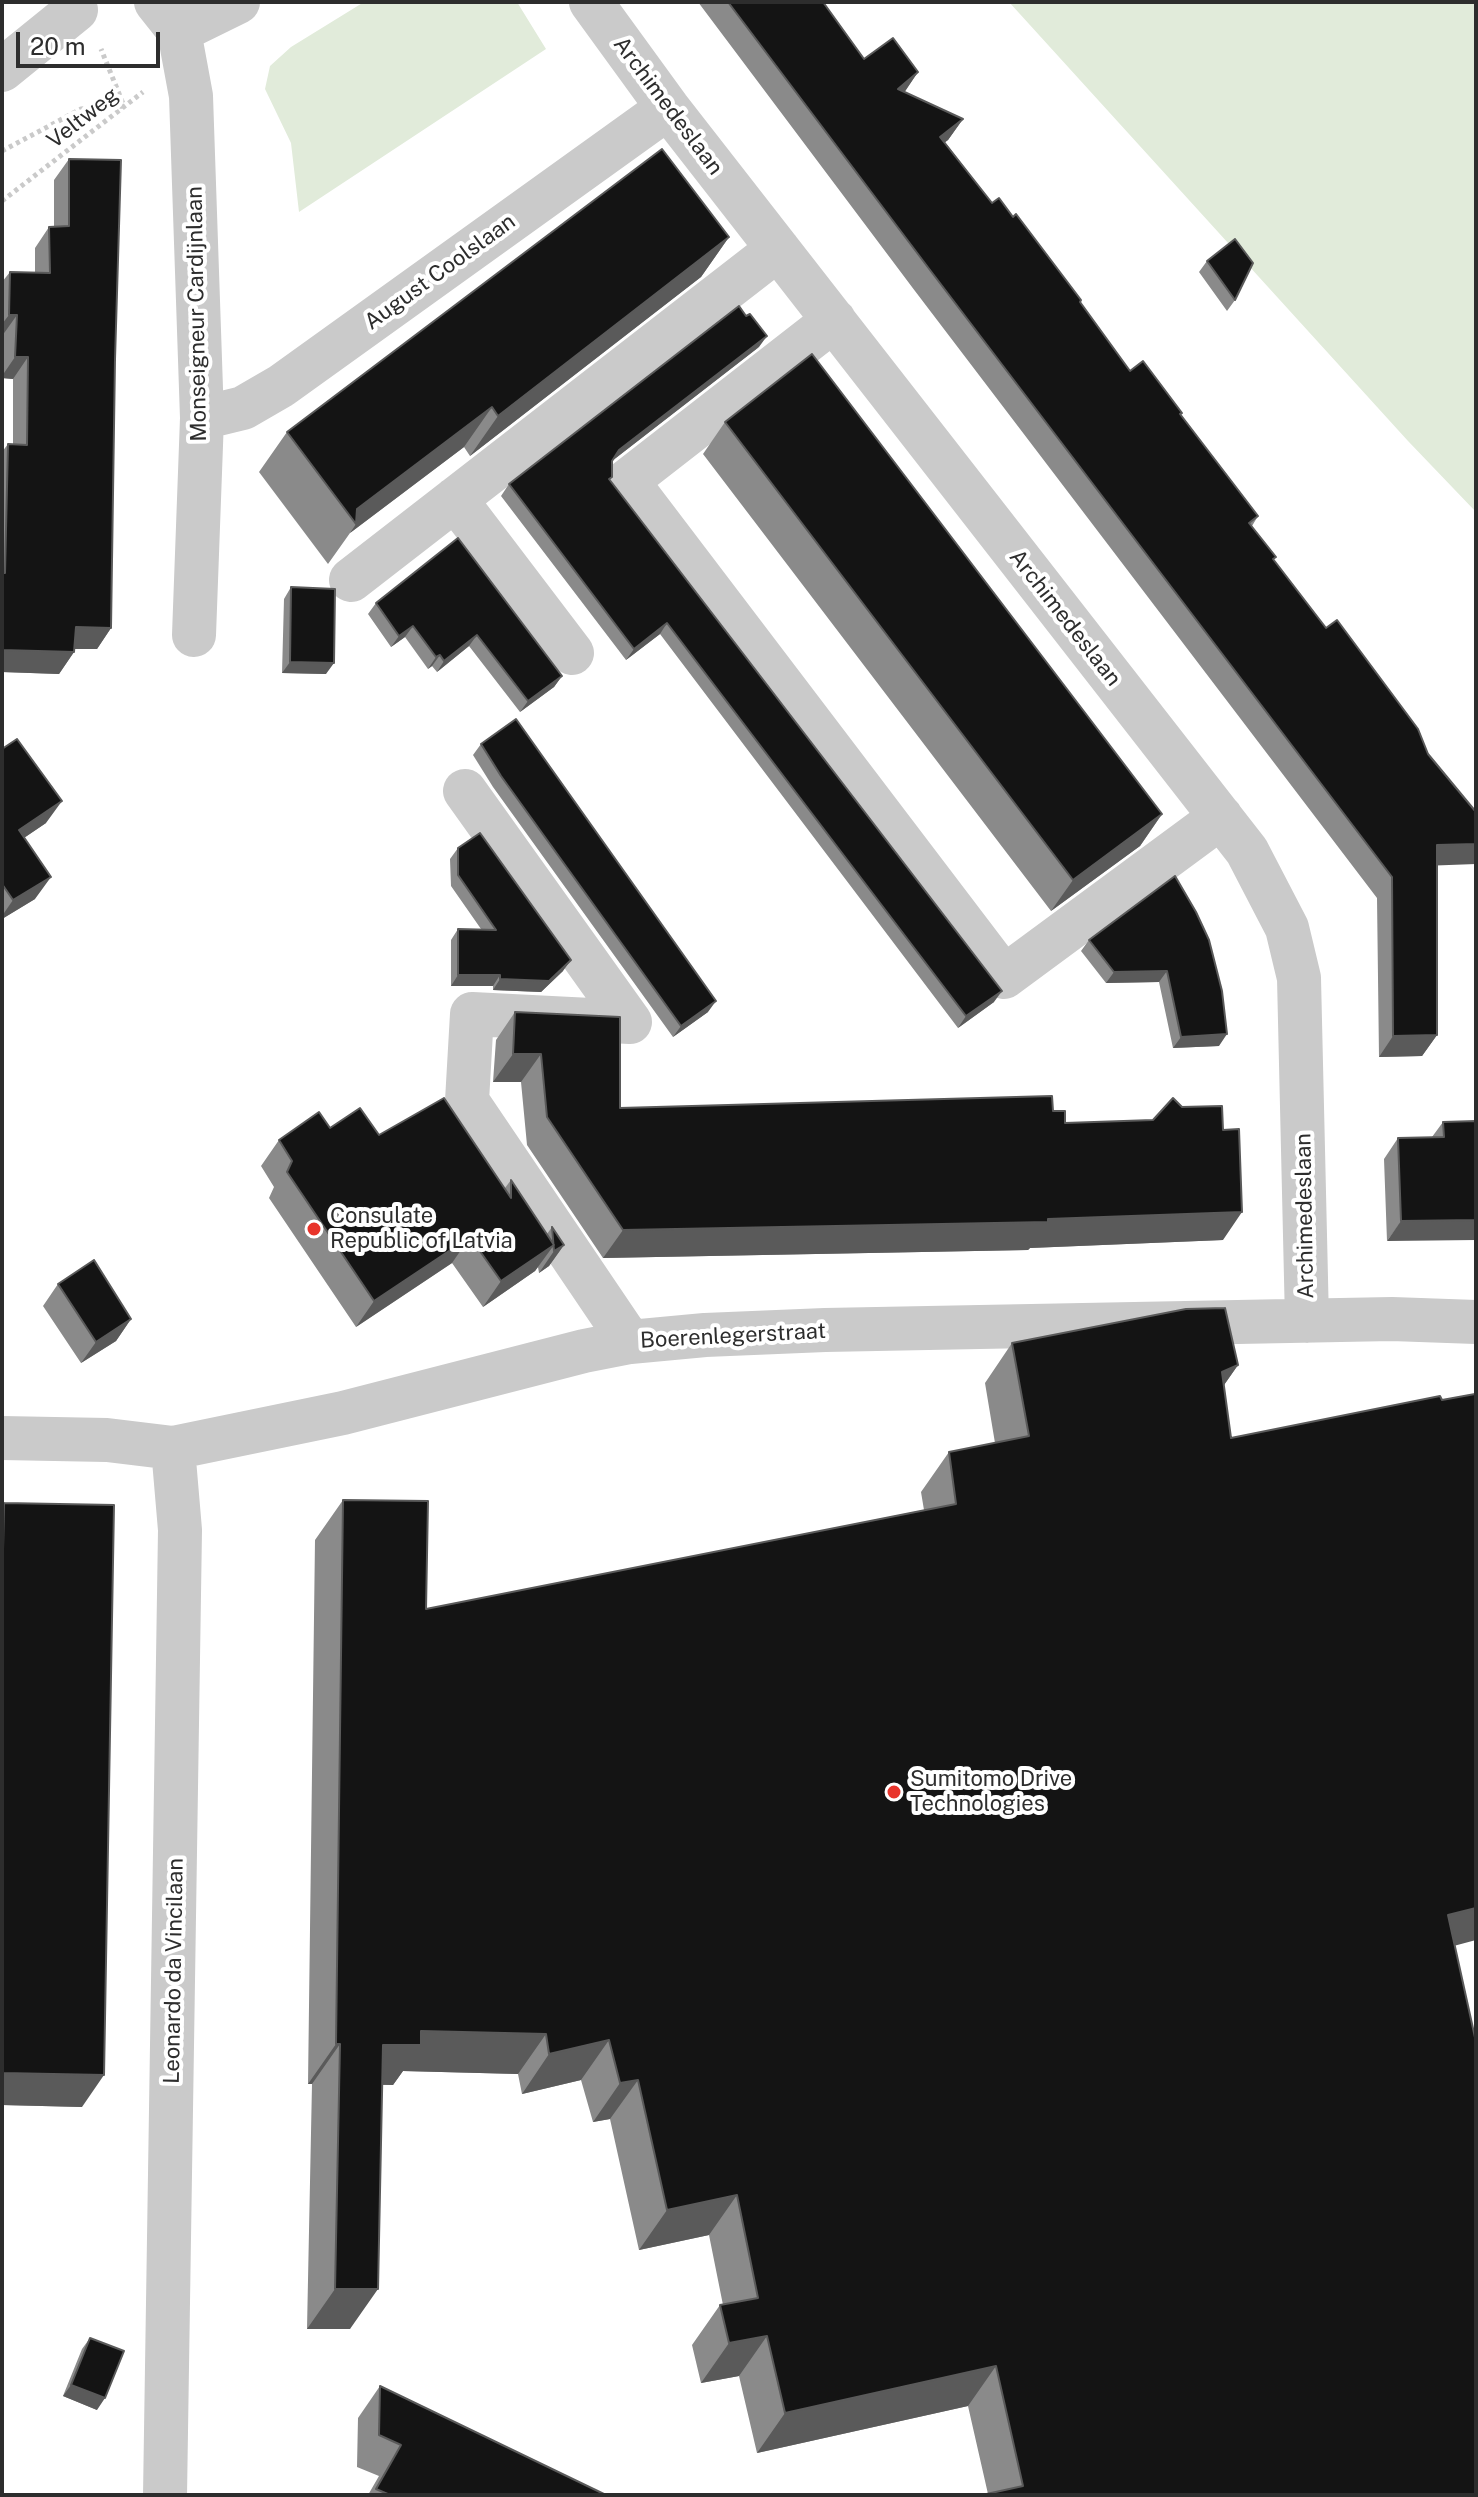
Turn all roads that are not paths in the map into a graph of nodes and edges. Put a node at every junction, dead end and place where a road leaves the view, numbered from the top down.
1 (238, 2) edge
2 (591, 2) edge
3 (76, 10) dead end
4 (173, 31) edge
5 (2, 70) edge
6 (668, 108) junction
7 (778, 249) junction
8 (834, 320) junction
9 (202, 418) junction
10 (455, 499) junction
11 (351, 580) dead end
12 (194, 635) dead end
13 (572, 653) dead end
14 (465, 791) dead end
15 (1221, 817) junction
16 (1307, 1321) junction
17 (1476, 1322) edge
18 (630, 1342) junction
19 (2, 1438) edge
20 (173, 1448) junction
21 (165, 2495) edge

1 - 4 street
2 - 6 street, Archimedeslaan
3 - 5 street
4 - 9 street, Monseigneur Cardijnlaan
6 - 7 street, Archimedeslaan
6 - 9 street, August Coolslaan
7 - 8 street, Archimedeslaan
7 - 10 street
8 - 15 street, Archimedeslaan
8 - 15 street
9 - 12 street, Monseigneur Cardijnlaan
10 - 11 street
10 - 13 street
14 - 18 street
15 - 16 street, Archimedeslaan
16 - 17 street, Boerenlegerstraat
16 - 18 street, Boerenlegerstraat
18 - 20 street, Boerenlegerstraat
19 - 20 street, Boerenlegerstraat
20 - 21 street, Leonardo da Vincilaan

